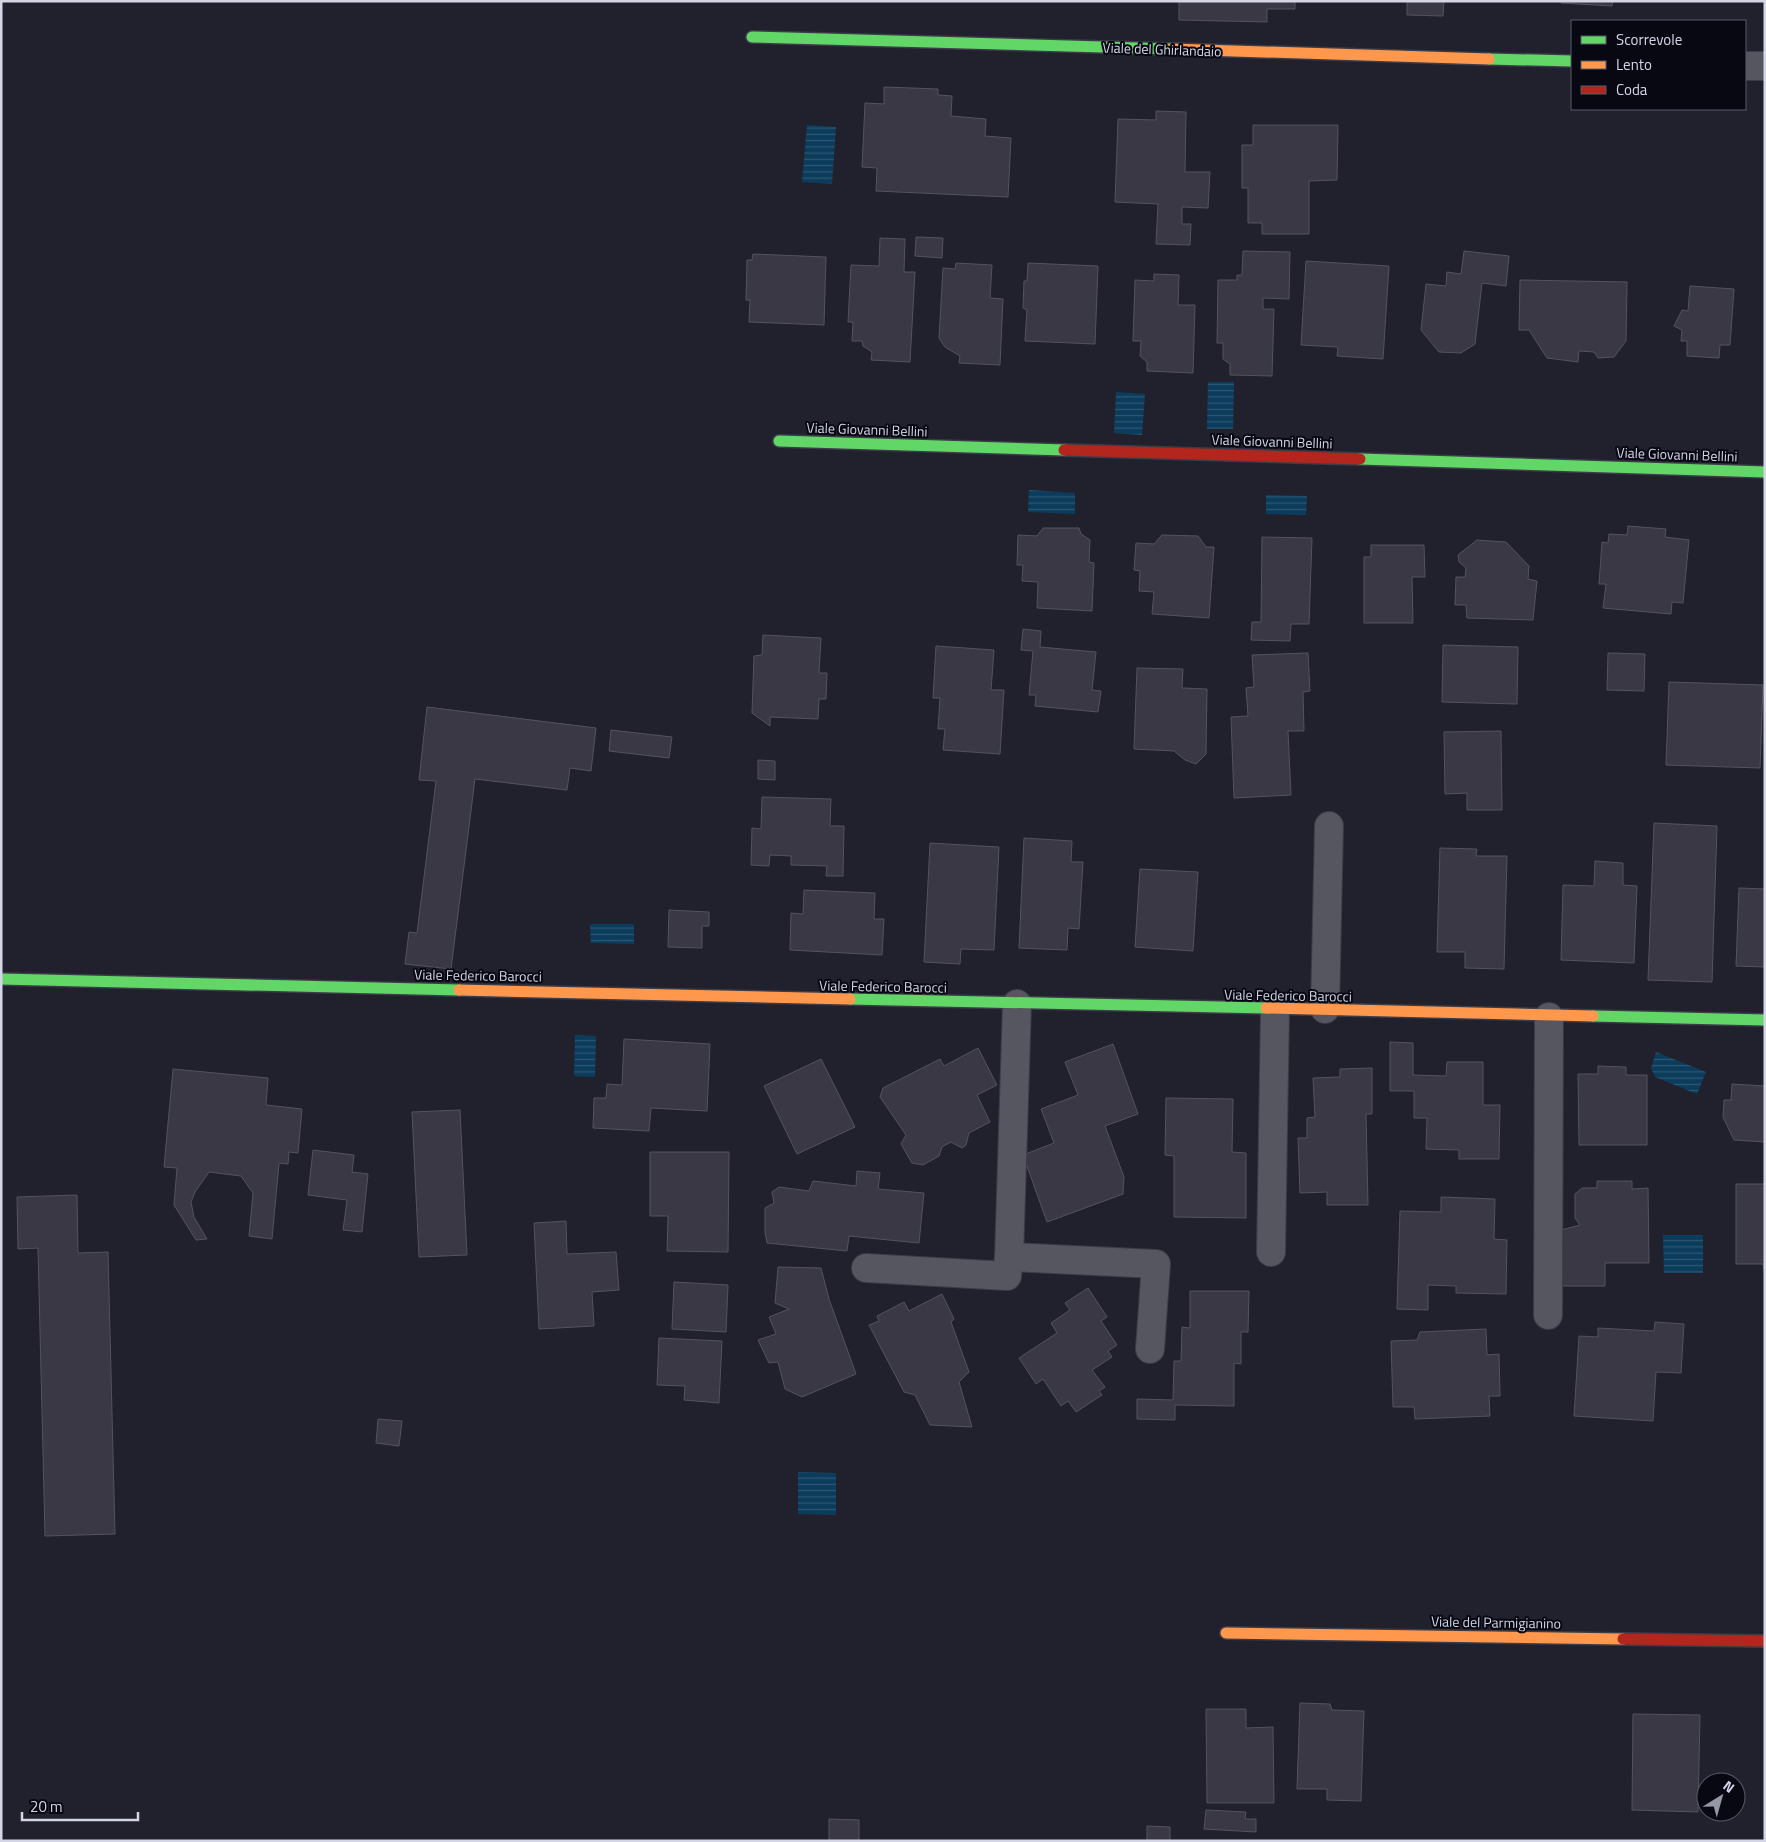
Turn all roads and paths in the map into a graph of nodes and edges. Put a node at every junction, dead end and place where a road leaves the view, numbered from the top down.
1 (752, 37) dead end
2 (1571, 61) edge
3 (1746, 66) edge
4 (1765, 66) edge
5 (779, 441) dead end
6 (1765, 472) edge
7 (1329, 826) dead end
8 (1, 978) edge
9 (1017, 1004) junction
10 (1325, 1009) junction
11 (1275, 1010) junction
12 (1549, 1017) junction
13 (1765, 1020) edge
14 (1271, 1252) dead end
15 (1009, 1257) junction
16 (866, 1268) dead end
17 (1548, 1315) dead end
18 (1150, 1349) dead end
19 (1226, 1632) dead end
20 (1765, 1641) edge

1 - 2 street, Viale del Ghirlandaio
3 - 4 street
5 - 6 street, Viale Giovanni Bellini
7 - 10 street
8 - 9 street, Viale Federico Barocci
9 - 11 street, Viale Federico Barocci
9 - 15 street
10 - 11 street, Viale Federico Barocci
10 - 12 street, Viale Federico Barocci
11 - 14 street
12 - 13 street, Viale Federico Barocci
12 - 17 street
15 - 16 street
15 - 18 street
19 - 20 street, Viale del Parmigianino

